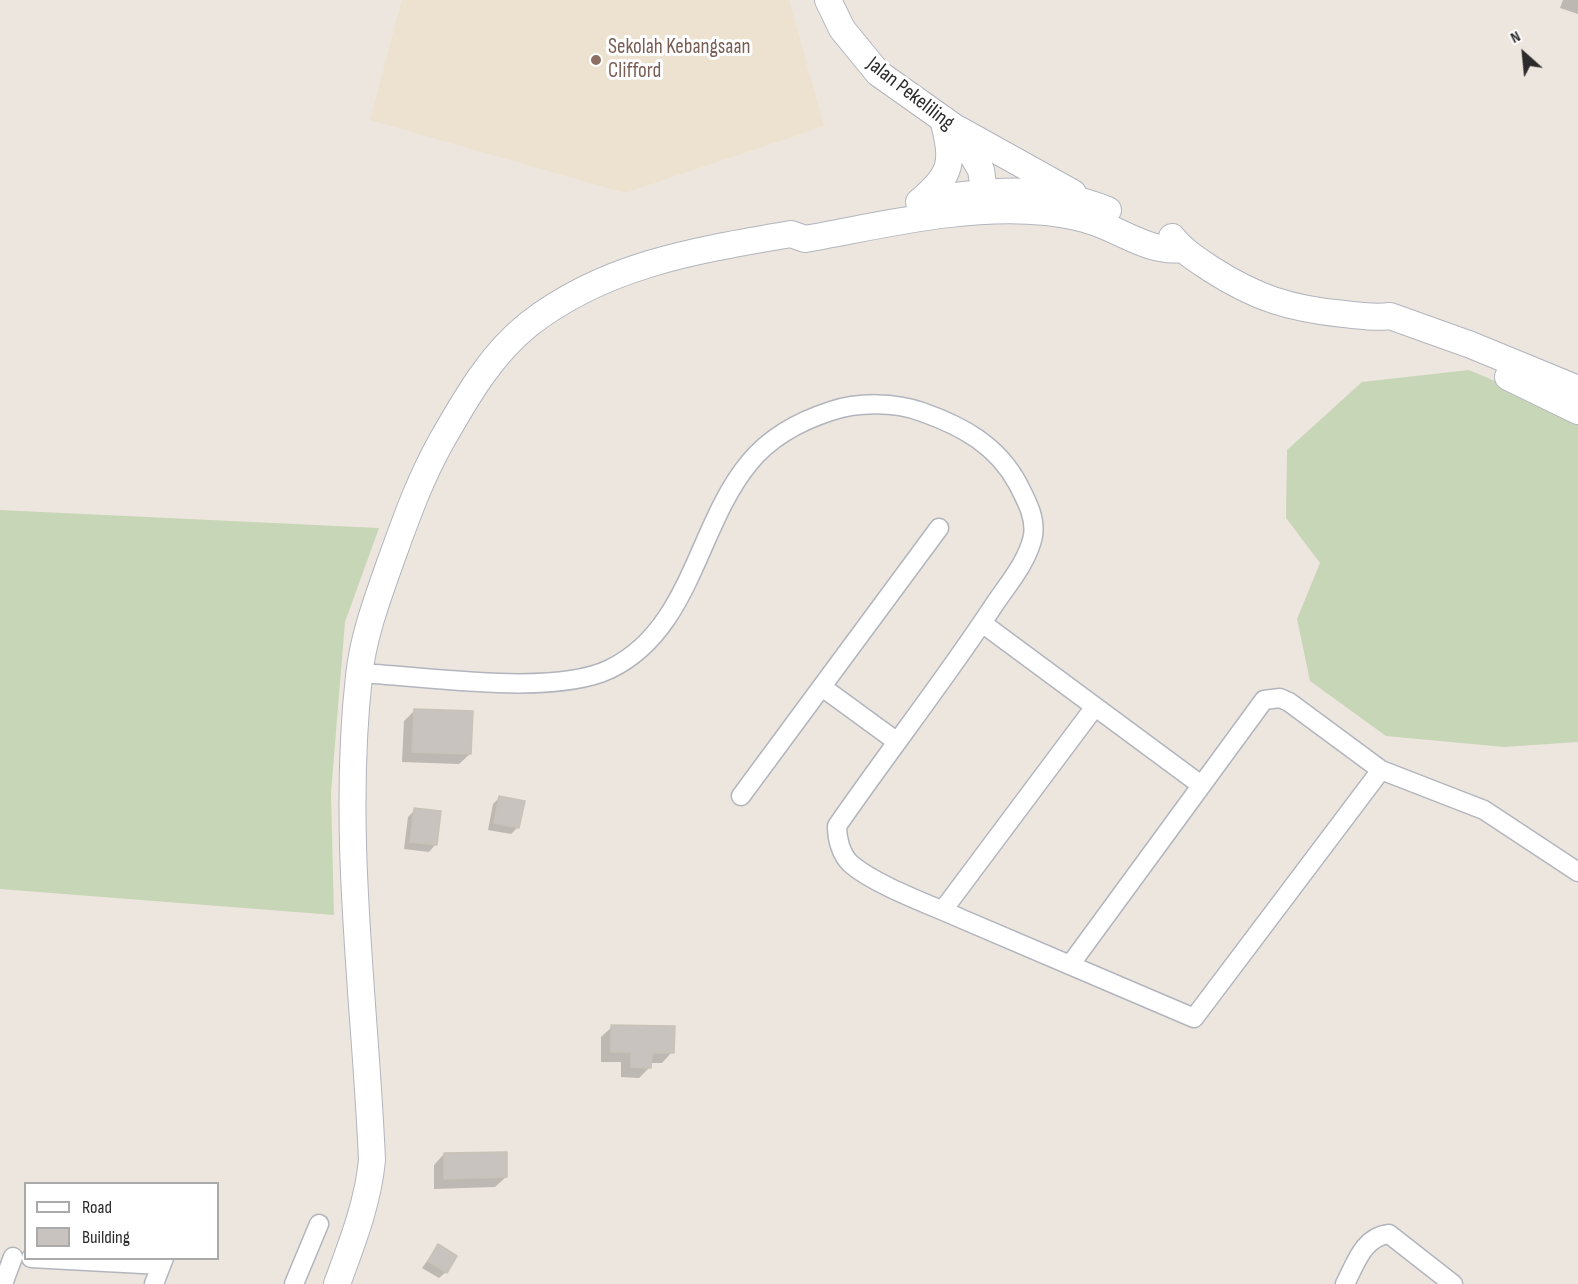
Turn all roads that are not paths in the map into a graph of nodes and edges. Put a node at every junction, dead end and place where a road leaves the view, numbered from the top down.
1 (828, 0) edge
2 (950, 124) junction
3 (984, 191) junction
4 (919, 202) junction
5 (1091, 204) junction
6 (1010, 210) junction
7 (952, 213) junction
8 (791, 234) junction
9 (1181, 249) junction
10 (1378, 318) junction
11 (1578, 389) edge
12 (1578, 411) edge
13 (939, 528) dead end
14 (982, 623) junction
15 (359, 674) junction
16 (822, 687) junction
17 (1094, 708) junction
18 (896, 741) junction
19 (1381, 770) junction
20 (1201, 785) junction
21 (741, 796) dead end
22 (1578, 872) edge
23 (943, 910) junction
24 (1070, 965) junction
25 (319, 1224) dead end
26 (17, 1258) edge
27 (90, 1260) edge
28 (163, 1262) edge
29 (3, 1284) edge
30 (154, 1284) edge
31 (294, 1284) edge
32 (337, 1284) edge
33 (1345, 1284) edge
34 (1453, 1284) edge

1 - 2 street, Jalan Pekeliling
2 - 3 street, Jalan Pekeliling
2 - 4 street
2 - 5 street
3 - 4 street
3 - 5 street
3 - 6 street
3 - 7 street
4 - 8 street
5 - 9 street
6 - 7 street
6 - 9 street
7 - 8 street
8 - 15 street
9 - 10 street
10 - 11 street
10 - 12 street
13 - 16 street
14 - 15 street
14 - 17 street
14 - 18 street
15 - 32 street
16 - 18 street
16 - 21 street
17 - 20 street
17 - 23 street
18 - 23 street
19 - 20 street
19 - 22 street
19 - 24 street
20 - 24 street
23 - 24 street
25 - 31 street
26 - 29 street
27 - 28 street
28 - 30 street
33 - 34 street

